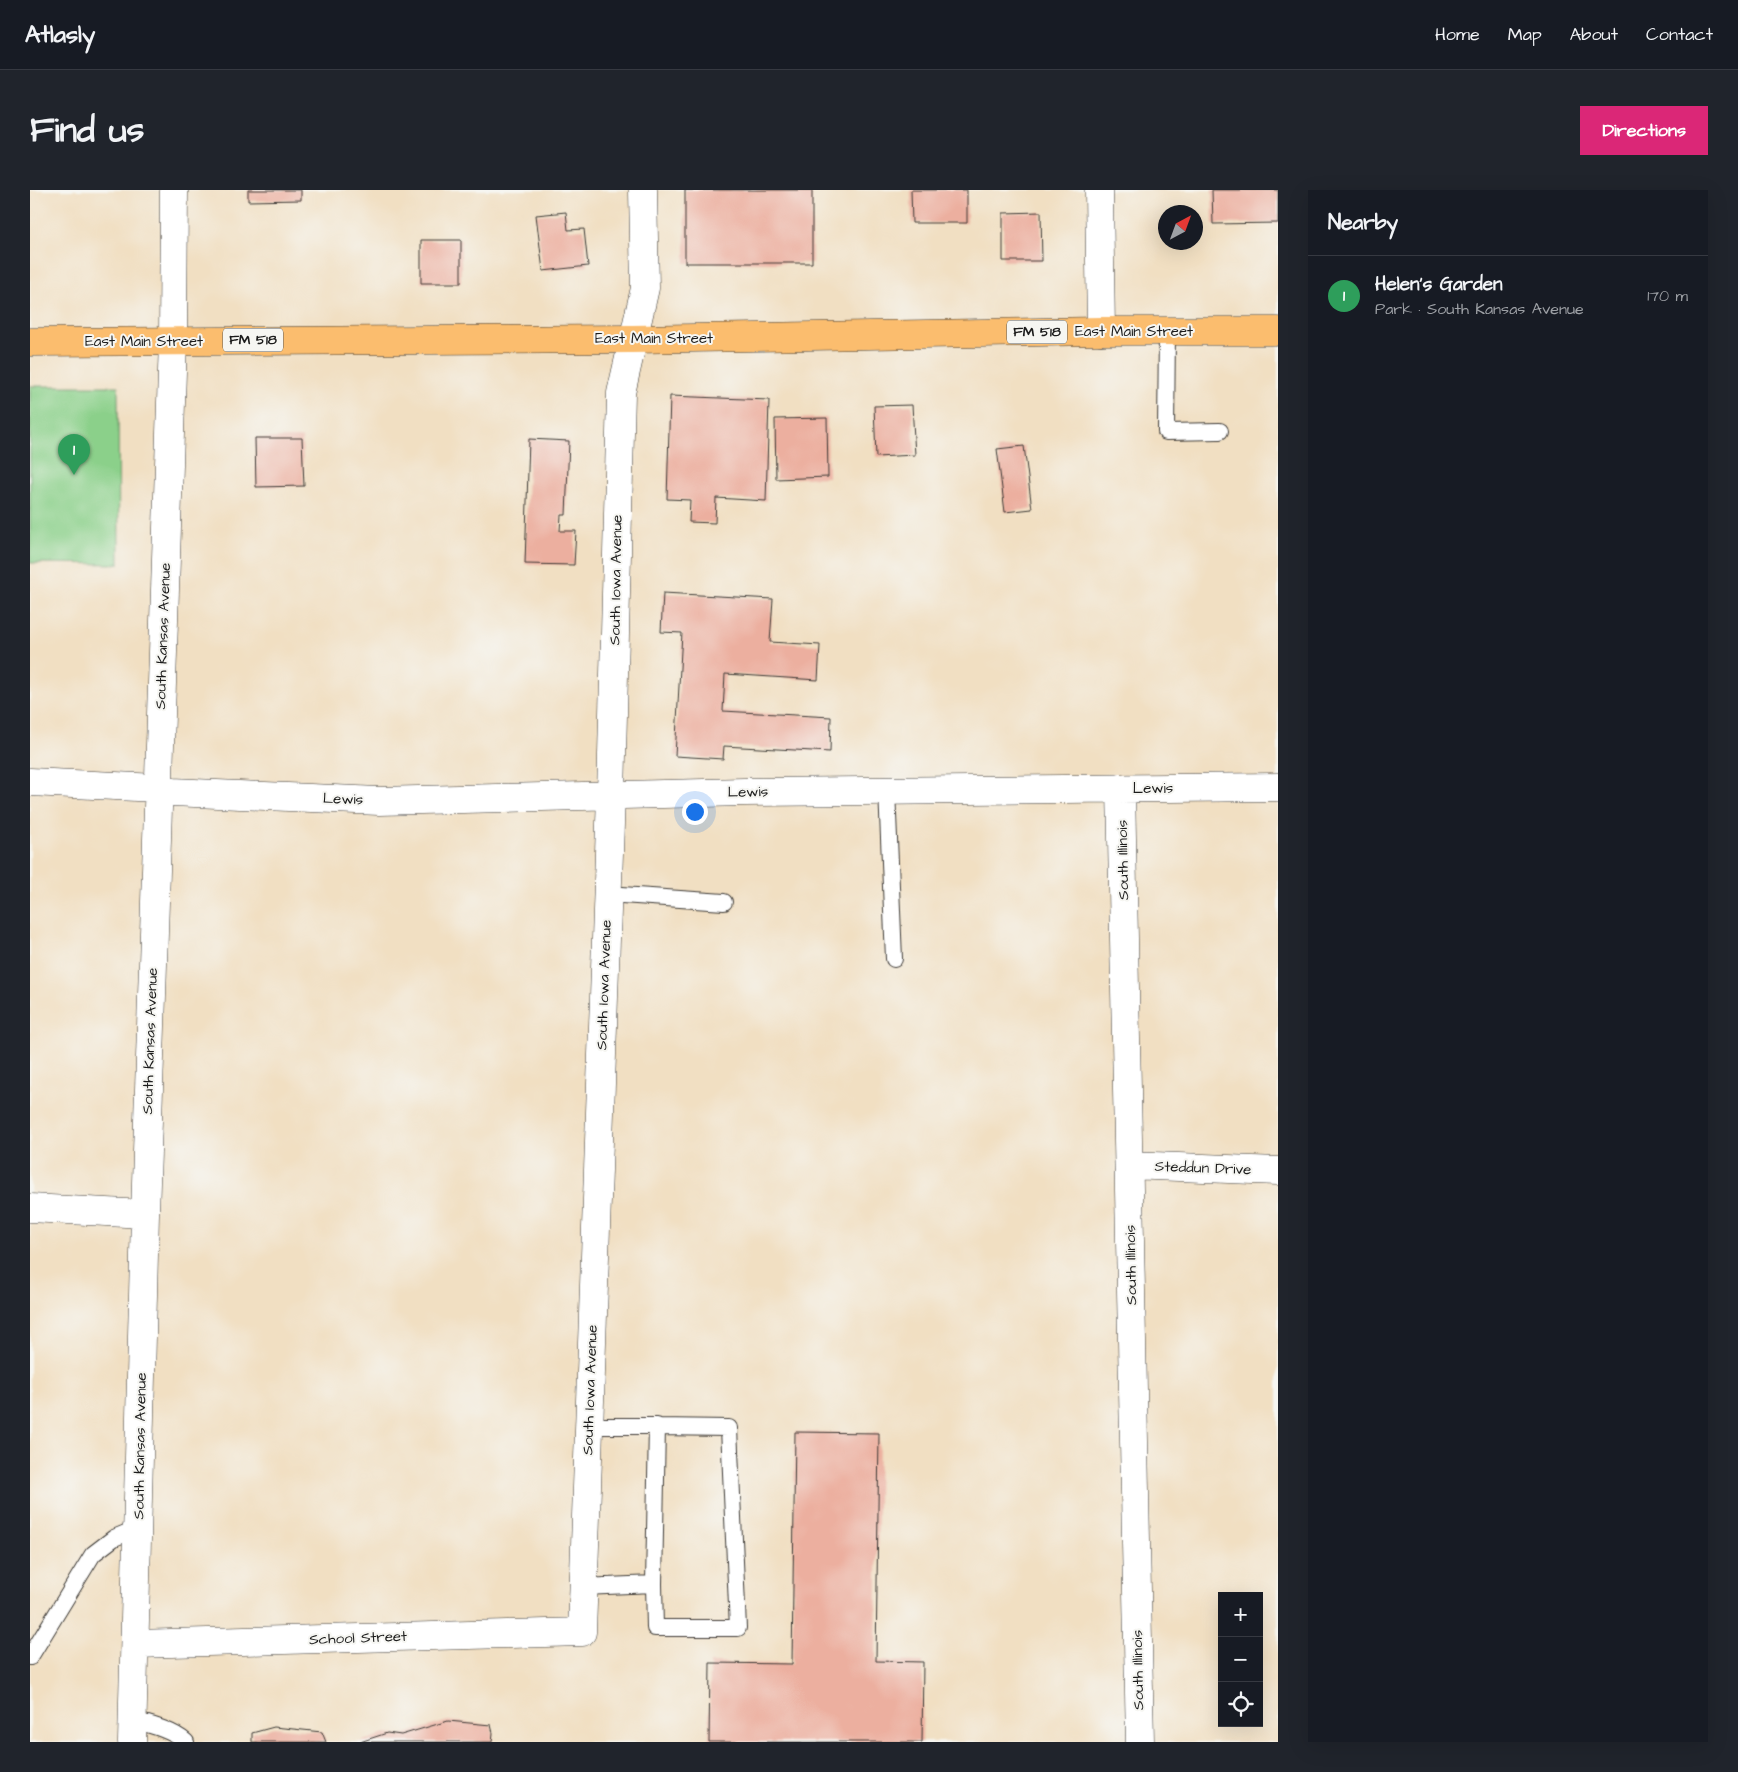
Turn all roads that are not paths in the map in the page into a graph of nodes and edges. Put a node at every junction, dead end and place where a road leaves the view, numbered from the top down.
1 (174, 190) edge
2 (643, 190) edge
3 (1099, 190) edge
4 (1101, 331) junction
5 (1167, 331) junction
6 (1278, 331) edge
7 (632, 339) junction
8 (173, 340) junction
9 (30, 342) edge
10 (1220, 431) dead end
11 (30, 782) edge
12 (1278, 787) edge
13 (158, 788) junction
14 (1121, 788) junction
15 (887, 790) junction
16 (611, 795) junction
17 (607, 894) junction
18 (724, 902) dead end
19 (894, 959) dead end
20 (1129, 1165) junction
21 (1278, 1170) edge
22 (30, 1208) edge
23 (145, 1214) junction
24 (589, 1426) junction
25 (657, 1427) junction
26 (138, 1528) junction
27 (654, 1584) junction
28 (583, 1587) junction
29 (582, 1632) joint
30 (135, 1644) junction
31 (30, 1656) edge
32 (132, 1731) edge
33 (186, 1742) edge
34 (1140, 1742) edge

1 - 8 street, South Kansas Avenue
2 - 7 street, South Iowa Avenue
3 - 4 street
4 - 5 main road, East Main Street / FM 518
4 - 7 main road, East Main Street / FM 518
5 - 6 main road, East Main Street / FM 518
5 - 10 lane
7 - 8 main road, East Main Street / FM 518
7 - 16 street, South Iowa Avenue
8 - 9 main road, East Main Street / FM 518
8 - 13 street, South Kansas Avenue
11 - 13 street, Lewis
12 - 14 street, Lewis
13 - 16 street, Lewis
13 - 23 street, South Kansas Avenue
14 - 15 street, Lewis
14 - 20 street, South Illinois
15 - 16 street, Lewis
15 - 19 lane
16 - 17 street, South Iowa Avenue
17 - 18 lane
17 - 24 street, South Iowa Avenue
20 - 21 street, Steddun Drive
20 - 34 street, South Illinois
22 - 23 street
23 - 26 street, South Kansas Avenue
24 - 25 lane
24 - 28 street, South Iowa Avenue
25 - 27 lane
25 - 27 lane
26 - 30 street, South Kansas Avenue
26 - 31 lane
27 - 28 lane
28 - 29 street, South Iowa Avenue
29 - 30 street, School Street
30 - 32 street, South Kansas Avenue
32 - 33 lane

